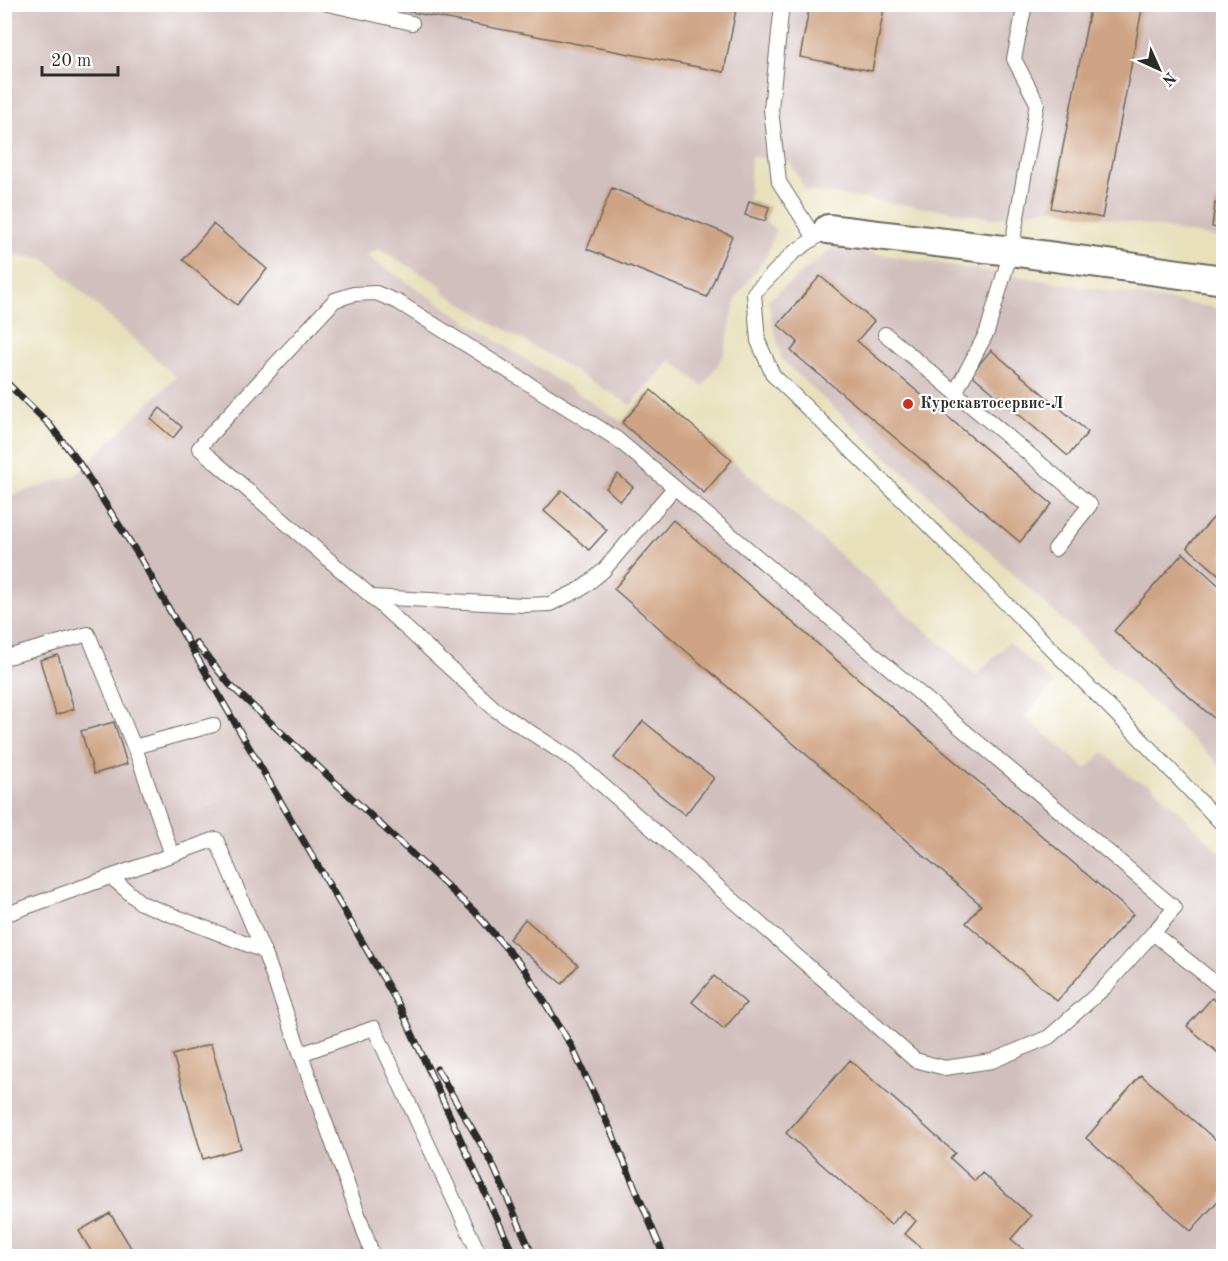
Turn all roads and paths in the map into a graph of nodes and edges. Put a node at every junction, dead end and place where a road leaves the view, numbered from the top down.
1 (328, 4) edge
2 (782, 4) edge
3 (1025, 4) edge
4 (412, 23) dead end
5 (822, 233) junction
6 (1011, 251) junction
7 (1224, 280) edge
8 (885, 334) dead end
9 (955, 393) junction
10 (674, 488) junction
11 (1055, 549) dead end
12 (372, 597) junction
13 (4, 658) edge
14 (213, 725) dead end
15 (134, 747) junction
16 (1224, 826) edge
17 (172, 855) junction
18 (111, 877) junction
19 (4, 915) edge
20 (1153, 933) junction
21 (264, 953) junction
22 (1224, 990) edge
23 (301, 1054) junction
24 (373, 1257) edge
25 (480, 1257) edge

1 - 4 lane
2 - 5 lane
3 - 6 lane
5 - 6 street
5 - 16 lane
6 - 7 street
6 - 9 lane
8 - 9 lane
9 - 11 lane
10 - 12 lane
10 - 12 lane
10 - 20 lane
12 - 20 lane
13 - 15 lane
14 - 15 lane
15 - 17 lane
17 - 18 lane
17 - 21 lane
18 - 19 lane
18 - 21 lane
20 - 22 lane
21 - 23 lane
23 - 24 lane
23 - 25 lane

